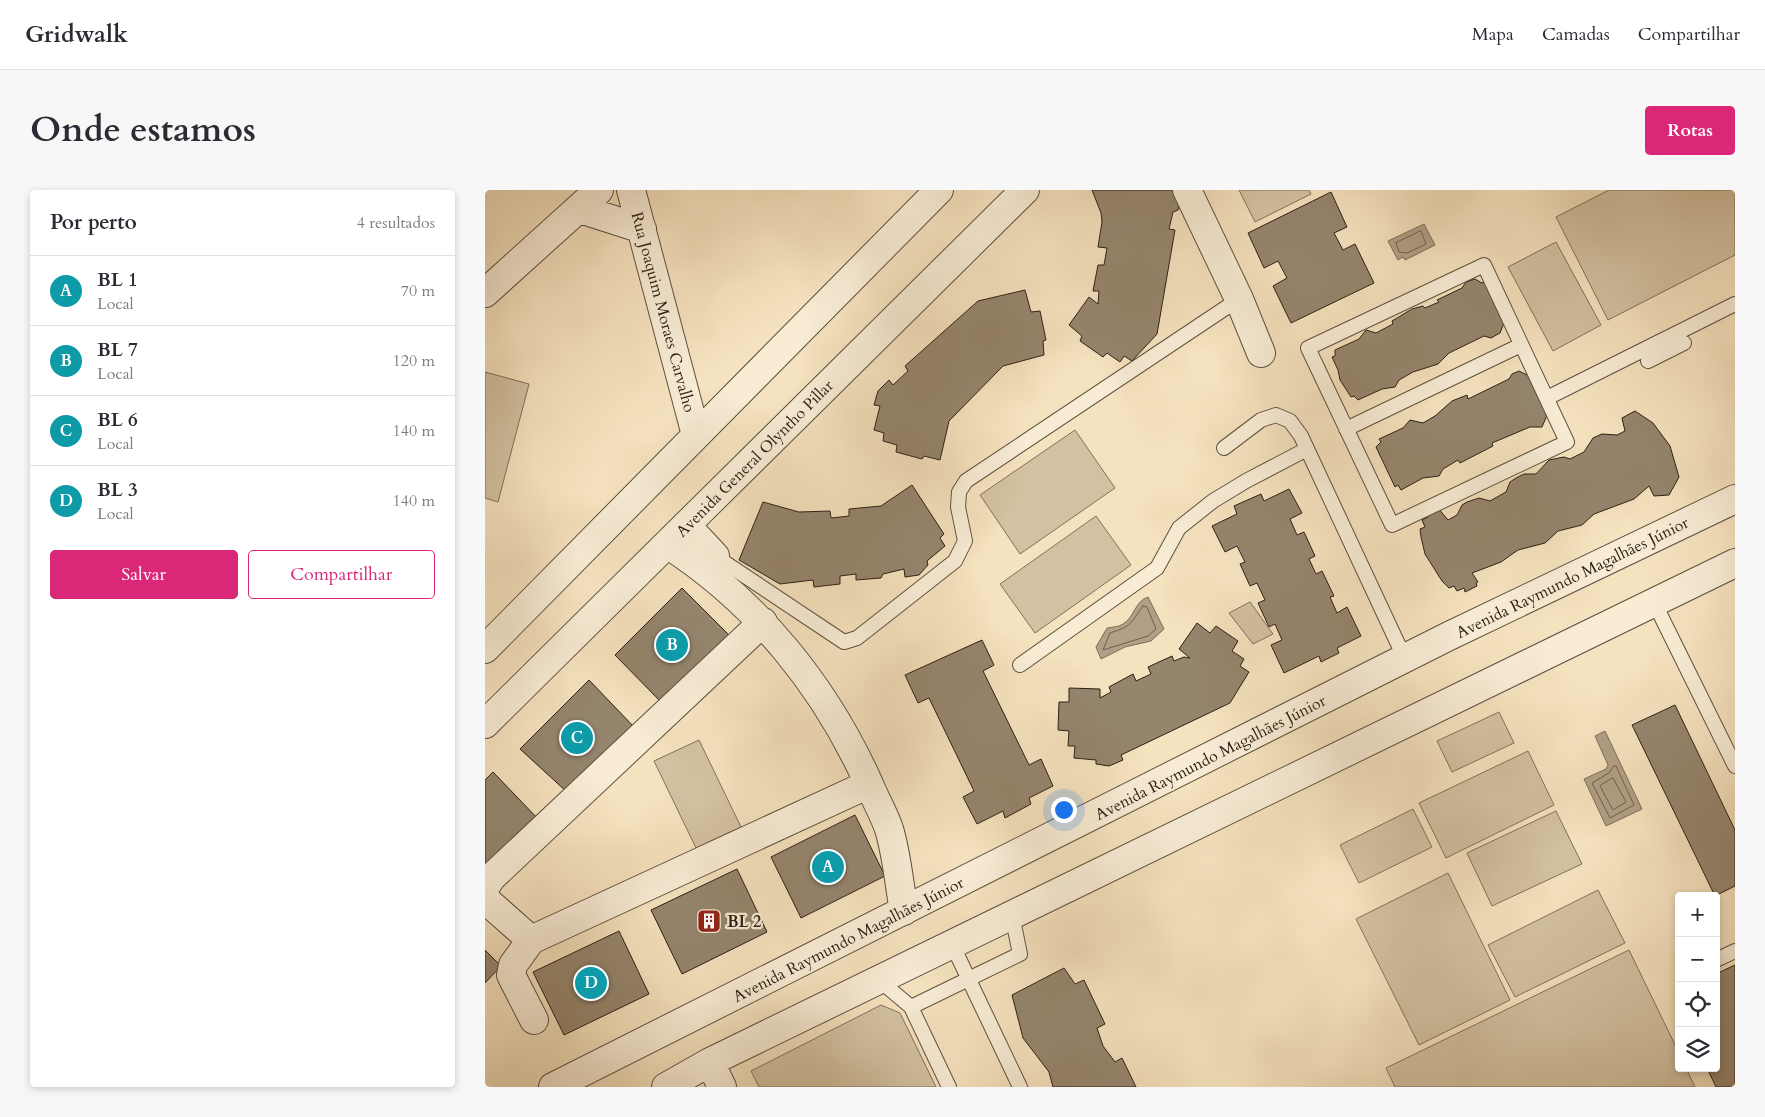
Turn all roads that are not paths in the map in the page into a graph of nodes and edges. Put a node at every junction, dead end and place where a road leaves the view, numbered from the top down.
1 (599, 190) edge
2 (631, 190) edge
3 (939, 190) edge
4 (1187, 190) edge
5 (1022, 191) edge
6 (580, 209) junction
7 (642, 229) junction
8 (485, 294) edge
9 (1239, 299) junction
10 (1735, 304) edge
11 (1684, 343) dead end
12 (1521, 345) junction
13 (1261, 353) dead end
14 (1648, 361) dead end
15 (1547, 398) junction
16 (1346, 429) junction
17 (696, 435) junction
18 (1224, 448) dead end
19 (1307, 449) junction
20 (1735, 499) edge
21 (686, 525) junction
22 (667, 544) junction
23 (715, 556) joint
24 (1735, 563) edge
25 (1654, 602) junction
26 (763, 622) junction
27 (485, 649) edge
28 (1405, 659) junction
29 (1020, 665) dead end
30 (485, 724) edge
31 (1735, 766) edge
32 (869, 784) junction
33 (485, 887) edge
34 (485, 895) edge
35 (905, 911) junction
36 (1012, 915) junction
37 (531, 940) junction
38 (952, 944) junction
39 (1735, 951) edge
40 (1720, 958) edge
41 (879, 980) junction
42 (970, 980) junction
43 (911, 1007) junction
44 (534, 1020) dead end
45 (710, 1062) junction
46 (553, 1087) edge
47 (666, 1087) edge
48 (722, 1087) edge
49 (949, 1087) edge
50 (1021, 1087) edge

1 - 6 street
2 - 7 street, Rua Joaquim Moraes Carvalho
3 - 17 street
4 - 9 street
5 - 21 street, Avenida General Olyntho Pillar
6 - 7 street
6 - 8 street
7 - 17 street, Rua Joaquim Moraes Carvalho
9 - 13 street
9 - 23 lane
10 - 15 lane
11 - 14 lane
12 - 15 lane
12 - 16 lane
12 - 16 lane
15 - 16 lane
17 - 27 street
18 - 19 lane
19 - 28 lane
19 - 29 lane
20 - 28 street, Avenida Raymundo Magalhães Júnior
21 - 22 street, Avenida General Olyntho Pillar
21 - 23 street
22 - 26 street
22 - 30 street, Avenida General Olyntho Pillar
24 - 25 street
25 - 31 lane
25 - 36 street
26 - 32 street
26 - 33 street
28 - 35 street, Avenida Raymundo Magalhães Júnior
32 - 35 street
32 - 37 street
34 - 37 street
35 - 46 street, Avenida Raymundo Magalhães Júnior
36 - 38 street
36 - 42 lane
37 - 44 street
38 - 41 street
38 - 42 lane
39 - 40 lane
41 - 43 lane
41 - 45 street
42 - 43 lane
42 - 50 lane
43 - 49 lane
45 - 47 street
45 - 48 street

